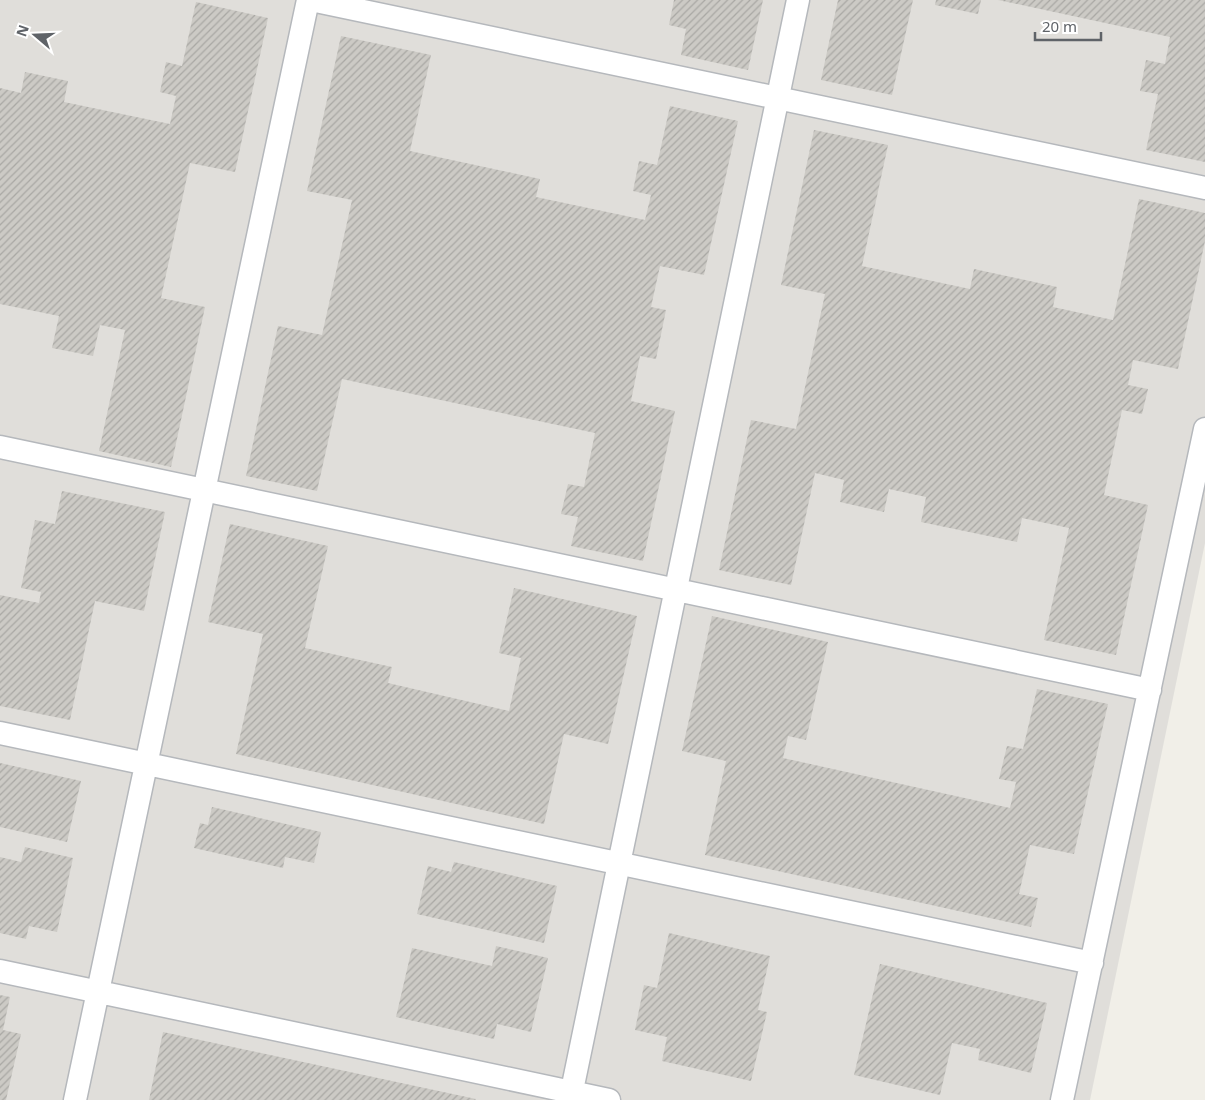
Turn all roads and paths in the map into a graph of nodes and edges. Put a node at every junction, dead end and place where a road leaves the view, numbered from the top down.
1 (310, 0) edge
2 (798, 0) edge
3 (778, 98) junction
4 (1205, 188) edge
5 (1205, 429) edge
6 (0, 447) edge
7 (1200, 475) edge
8 (204, 490) junction
9 (676, 590) junction
10 (1150, 690) junction
11 (0, 733) edge
12 (147, 764) junction
13 (619, 863) junction
14 (1092, 963) junction
15 (0, 971) edge
16 (98, 992) junction
17 (571, 1096) edge
18 (75, 1100) edge
19 (609, 1100) edge
20 (1062, 1100) edge

1 - 3 street
1 - 8 street
2 - 3 street
3 - 4 street
3 - 9 street
5 - 7 street
6 - 8 street
7 - 10 street
8 - 9 street
8 - 12 street
9 - 10 street
9 - 13 street
10 - 14 street
11 - 12 street
12 - 13 street
12 - 16 street
13 - 14 street
13 - 17 street
14 - 20 street
15 - 16 street
16 - 17 street
16 - 18 street
17 - 19 street

